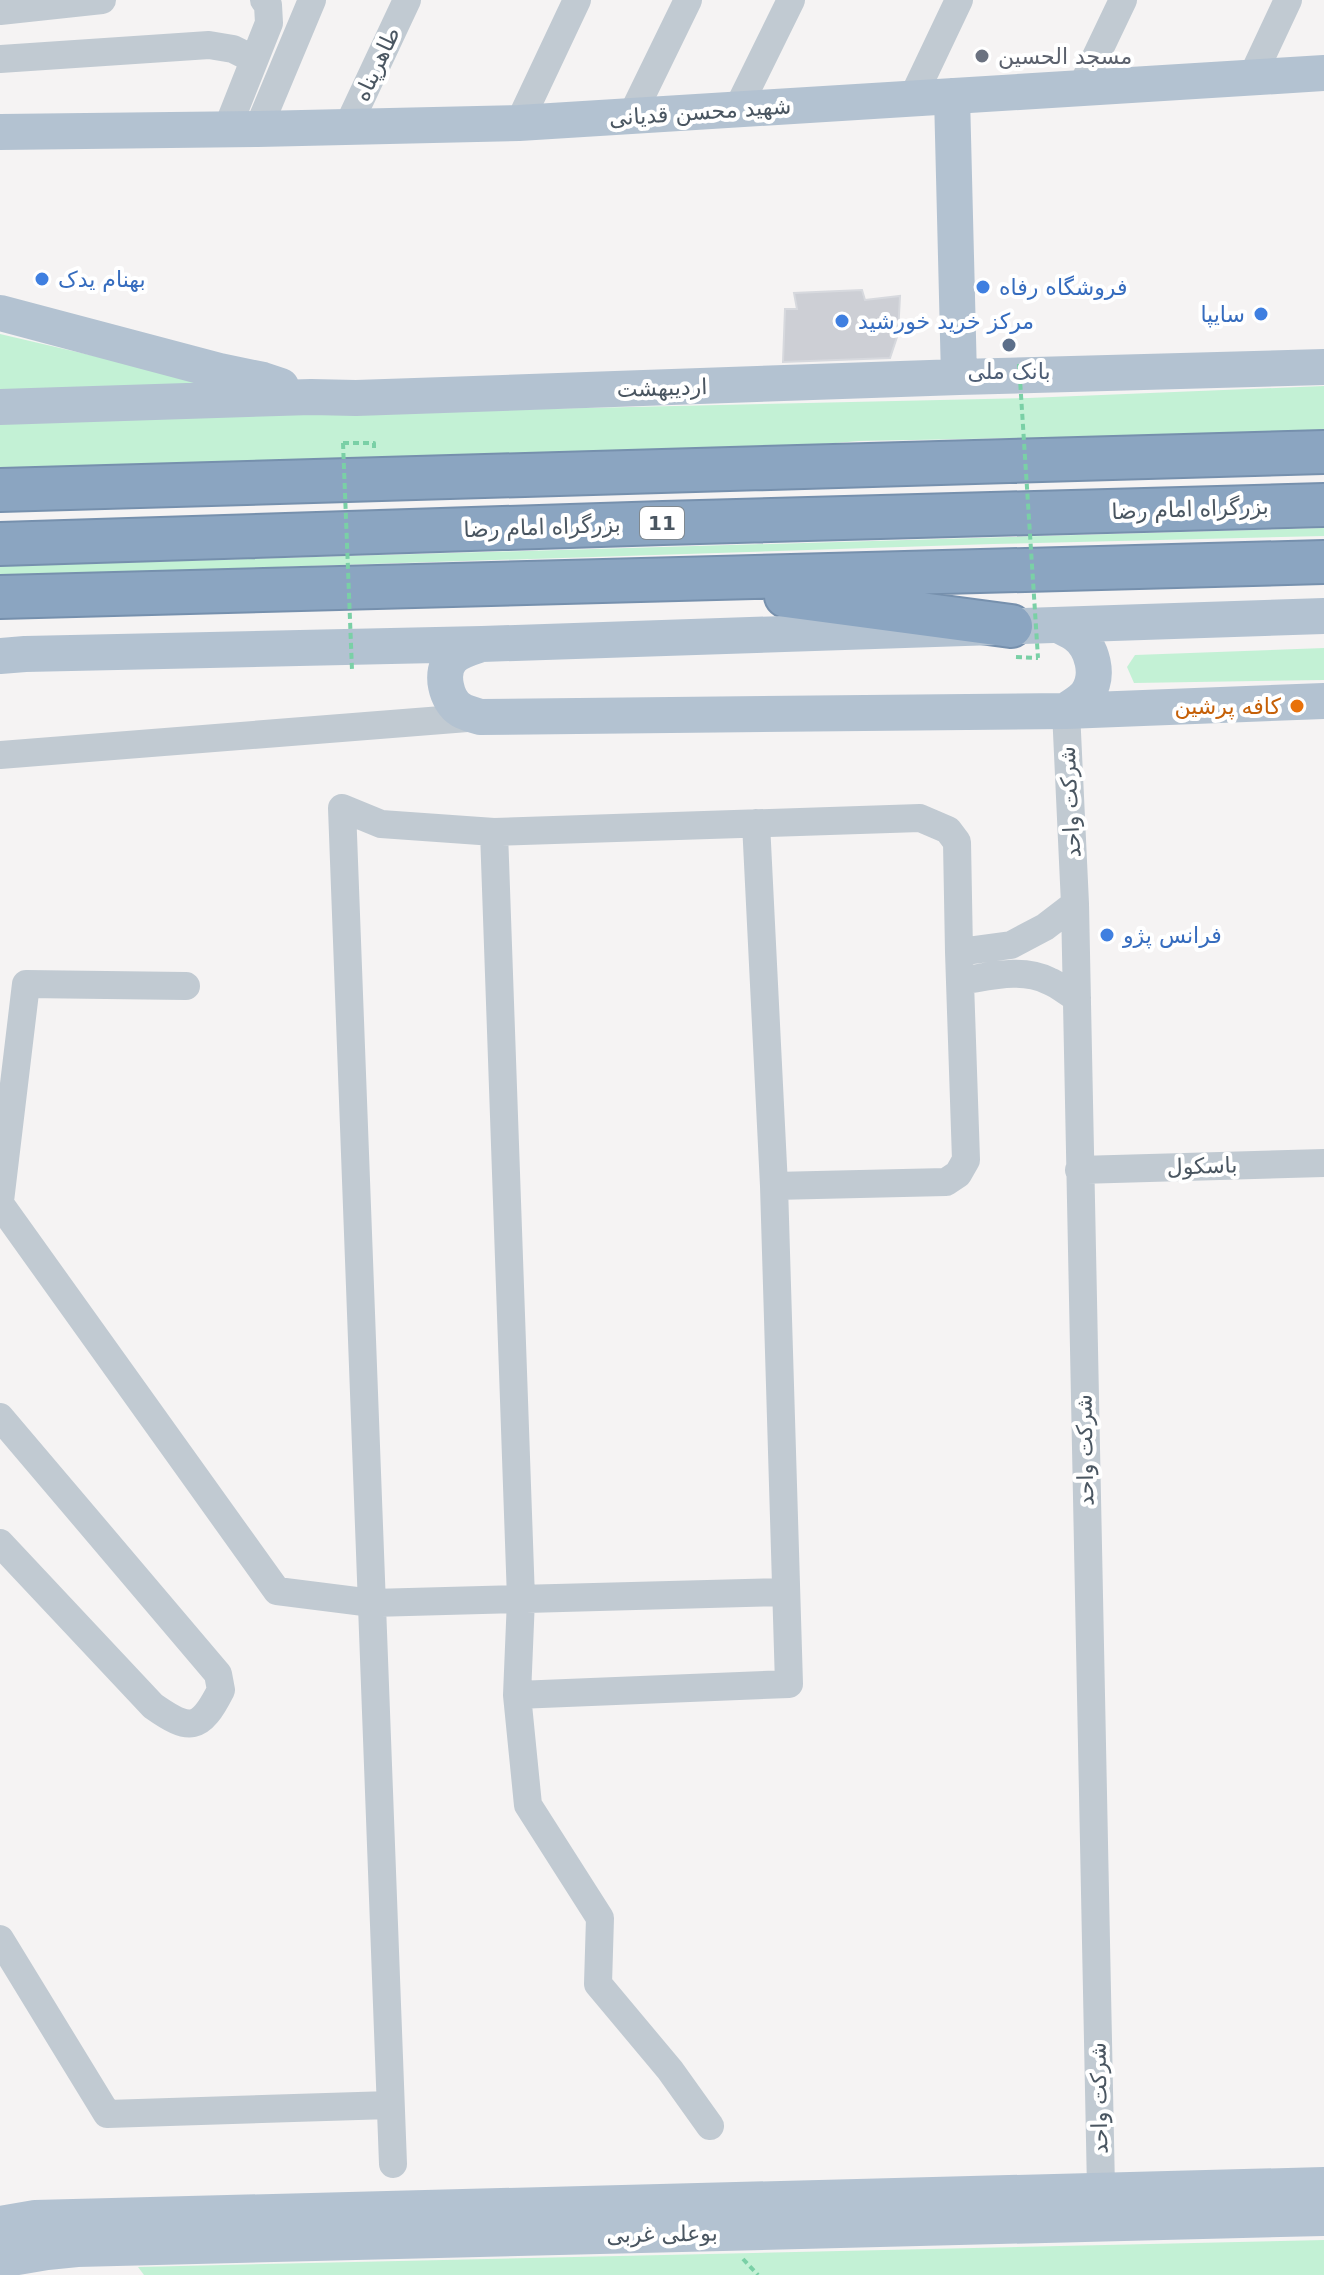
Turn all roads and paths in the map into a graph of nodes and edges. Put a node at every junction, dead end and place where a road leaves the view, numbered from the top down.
1 (102, 0) edge
2 (264, 0) edge
3 (312, 0) edge
4 (407, 0) edge
5 (577, 0) edge
6 (688, 0) edge
7 (791, 0) edge
8 (959, 0) edge
9 (1123, 0) edge
10 (1288, 0) edge
11 (0, 11) edge
12 (0, 59) edge
13 (253, 59) junction
14 (1324, 73) edge
15 (1252, 77) junction
16 (1081, 88) junction
17 (952, 96) junction
18 (912, 99) junction
19 (737, 110) junction
20 (631, 117) junction
21 (519, 123) junction
22 (347, 128) junction
23 (243, 129) junction
24 (0, 132) edge
25 (75, 132) junction
26 (0, 141) edge
27 (0, 313) edge
28 (1019, 364) dead end
29 (1324, 367) edge
30 (959, 377) junction
31 (311, 397) junction
32 (0, 407) edge
33 (374, 443) dead end
34 (1324, 452) edge
35 (1324, 461) edge
36 (253, 483) junction
37 (0, 490) edge
38 (1324, 505) edge
39 (1140, 510) junction
40 (663, 523) junction
41 (0, 544) edge
42 (1324, 562) edge
43 (662, 579) junction
44 (329, 588) junction
45 (0, 597) edge
46 (1324, 616) edge
47 (0, 624) edge
48 (1058, 625) junction
49 (1012, 642) junction
50 (482, 644) junction
51 (0, 656) edge
52 (352, 670) dead end
53 (1324, 701) edge
54 (1066, 711) junction
55 (480, 717) junction
56 (0, 755) edge
57 (756, 823) junction
58 (494, 832) junction
59 (1075, 904) junction
60 (959, 952) junction
61 (960, 981) junction
62 (186, 986) dead end
63 (1077, 998) junction
64 (1324, 1163) edge
65 (1079, 1170) junction
66 (774, 1186) junction
67 (0, 1203) edge
68 (0, 1417) edge
69 (0, 1543) edge
70 (785, 1592) junction
71 (521, 1599) junction
72 (372, 1603) junction
73 (517, 1695) junction
74 (0, 1939) edge
75 (390, 2105) junction
76 (710, 2126) dead end
77 (393, 2164) dead end
78 (1324, 2185) edge
79 (1101, 2189) junction
80 (1324, 2218) edge
81 (0, 2224) edge
82 (10, 2258) edge

1 - 11 street
2 - 13 street
3 - 23 street
4 - 22 street, طاهرپناه
5 - 21 street
6 - 20 street
7 - 19 street
8 - 18 street
9 - 16 street
10 - 15 street
12 - 13 street
13 - 23 street
14 - 15 main road, شهید محسن قدیانی
15 - 16 main road, شهید محسن قدیانی
16 - 17 main road, شهید محسن قدیانی
17 - 18 main road, شهید محسن قدیانی
17 - 30 main road
18 - 19 main road, شهید محسن قدیانی
19 - 20 main road, شهید محسن قدیانی
20 - 21 main road, شهید محسن قدیانی
21 - 22 main road, شهید محسن قدیانی
22 - 23 main road, شهید محسن قدیانی
23 - 25 main road, شهید محسن قدیانی
24 - 25 main road
25 - 26 main road
27 - 31 main road
28 - 49 path, bridge
29 - 30 main road, اردیبهشت
30 - 31 main road, اردیبهشت
31 - 32 main road, اردیبهشت
33 - 52 path, bridge
34 - 36 highway
35 - 39 highway
36 - 37 highway
36 - 40 highway
38 - 39 highway, بزرگراه امام رضا / 11
39 - 40 highway, بزرگراه امام رضا / 11
40 - 41 highway, بزرگراه امام رضا / 11
42 - 43 highway
43 - 44 highway
43 - 49 highway
44 - 45 highway
44 - 47 highway
46 - 48 main road
48 - 49 main road
48 - 54 main road
49 - 50 main road
50 - 51 main road
50 - 55 main road
53 - 54 main road
54 - 55 main road
54 - 59 street, شرکت واحد
55 - 56 street
57 - 58 street
57 - 60 street
57 - 66 street
58 - 71 street
58 - 72 street
59 - 60 street
59 - 63 street, شرکت واحد
60 - 61 street
61 - 63 street
61 - 66 street
62 - 67 street
63 - 65 street, شرکت واحد
64 - 65 street, باسکول
65 - 79 street, شرکت واحد
66 - 70 street
67 - 72 street
68 - 69 street
70 - 71 street
70 - 73 street
71 - 72 street
71 - 73 street
72 - 75 street
73 - 76 street
74 - 75 street
75 - 77 street
78 - 79 main road, بوعلی غربی
79 - 81 main road, بوعلی غربی
80 - 82 main road, بوعلی غربی

